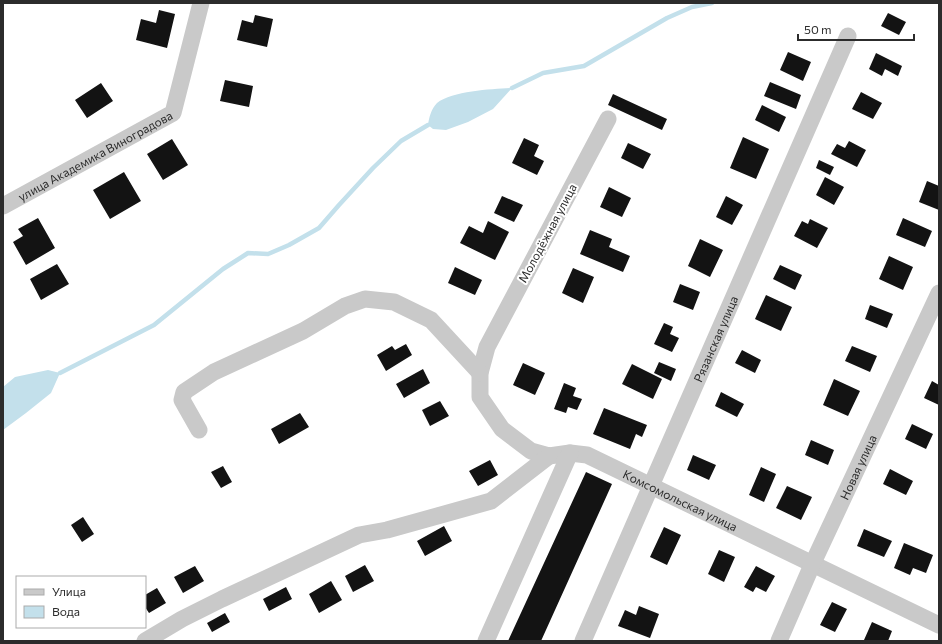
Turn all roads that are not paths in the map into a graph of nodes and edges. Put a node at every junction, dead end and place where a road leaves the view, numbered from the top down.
1 (201, 3) edge
2 (848, 36) dead end
3 (608, 119) dead end
4 (3, 206) edge
5 (939, 294) edge
6 (487, 347) joint
7 (480, 373) junction
8 (199, 430) dead end
9 (570, 453) junction
10 (549, 456) junction
11 (650, 486) junction
12 (812, 565) junction
13 (939, 625) edge
14 (145, 641) edge
15 (486, 641) edge
16 (583, 641) edge
17 (779, 641) edge

1 - 4 street, улица Академика Виноградова
2 - 11 street, Рязанская улица
3 - 6 street, Молодёжная улица
5 - 12 street, Новая улица
6 - 7 street, Комсомольская улица
7 - 8 street
7 - 10 street, Комсомольская улица
9 - 10 street, Комсомольская улица
9 - 11 street, Комсомольская улица
9 - 15 street
10 - 14 street
11 - 12 street, Комсомольская улица
11 - 16 street, Рязанская улица
12 - 13 street, Комсомольская улица
12 - 17 street, Новая улица

